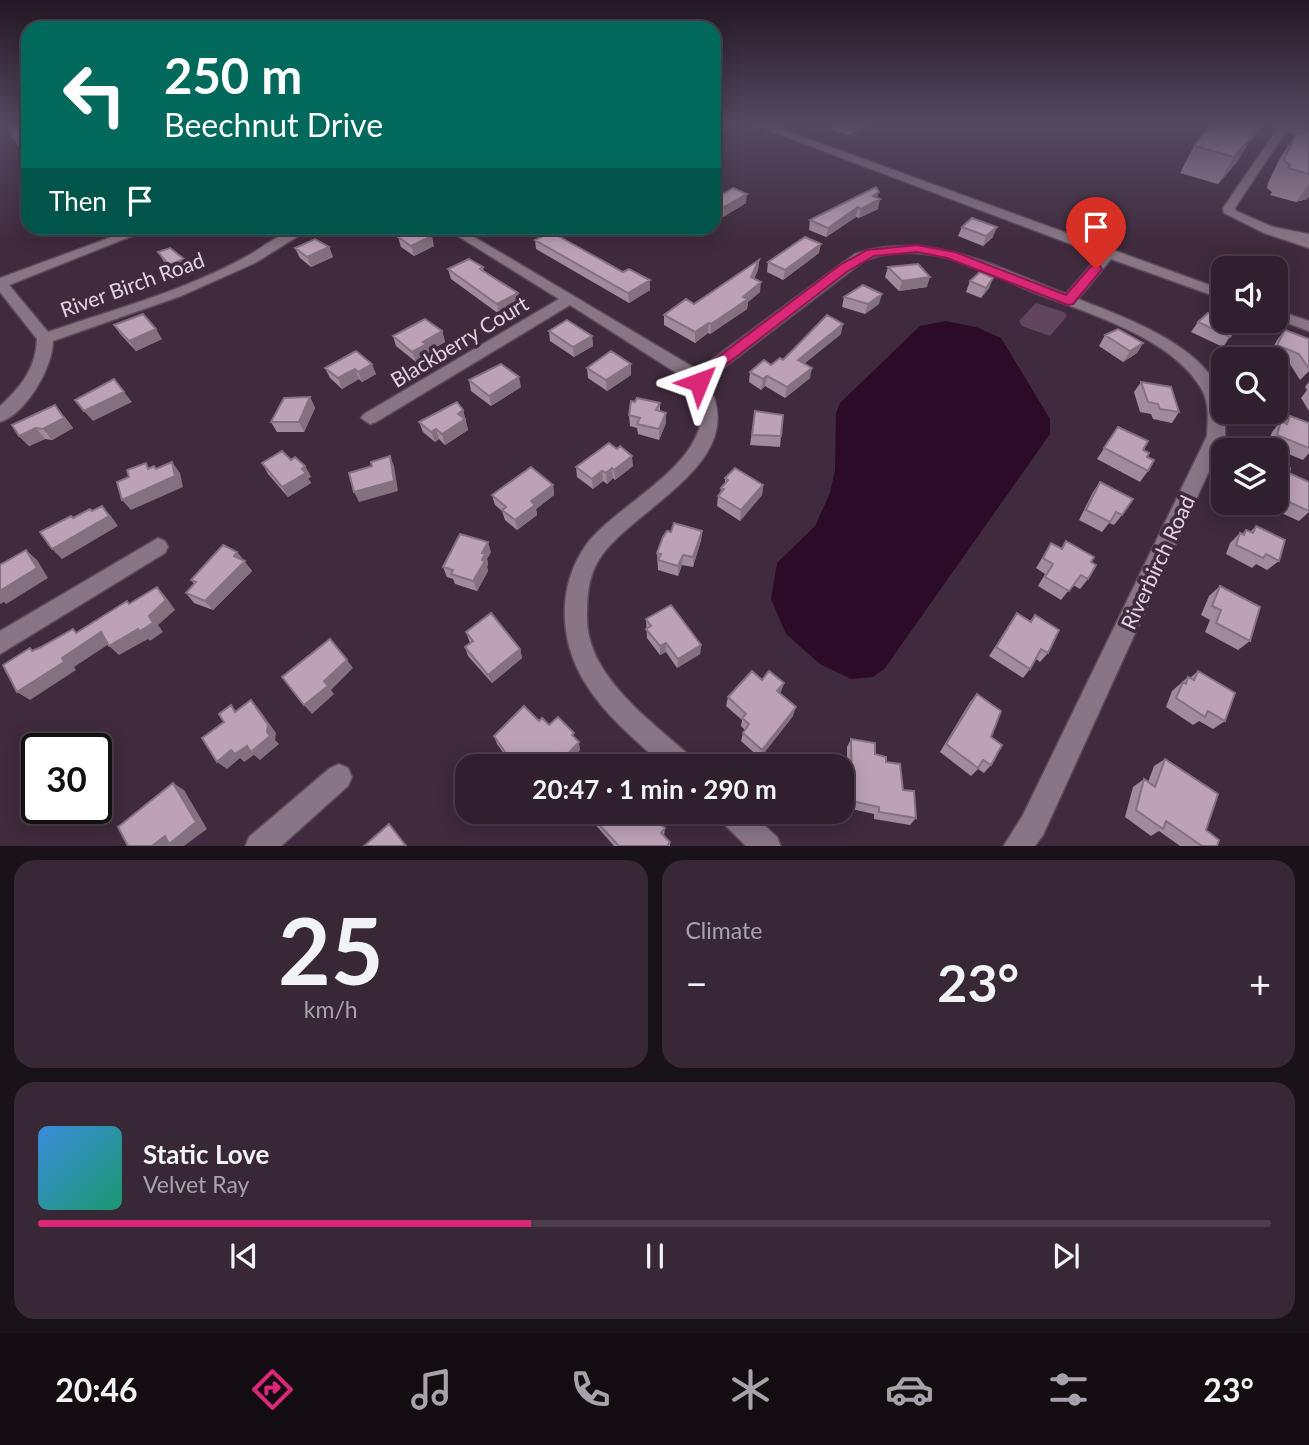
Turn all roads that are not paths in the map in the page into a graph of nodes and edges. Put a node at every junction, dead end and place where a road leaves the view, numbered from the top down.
1 (865, 164) edge
2 (1258, 164) edge
3 (1269, 230) junction
4 (127, 235) edge
5 (292, 235) edge
6 (464, 235) edge
7 (1309, 238) edge
8 (1309, 244) edge
9 (1109, 253) junction
10 (0, 283) edge
11 (1211, 291) edge
12 (570, 299) junction
13 (1068, 301) junction
14 (1288, 318) edge
15 (1309, 326) edge
16 (46, 338) junction
17 (697, 379) junction
18 (0, 416) edge
19 (370, 418) dead end
20 (158, 547) dead end
21 (0, 642) edge
22 (670, 754) edge
23 (339, 777) dead end
24 (743, 824) edge
25 (259, 846) edge
26 (767, 846) edge
27 (1017, 846) edge

1 - 9 street
2 - 3 street
3 - 7 street
3 - 8 street
4 - 10 street
5 - 16 street, River Birch Road
6 - 12 street
9 - 11 street
9 - 13 street
10 - 16 street
12 - 17 street
12 - 19 street, Blackberry Court
13 - 17 street, Riverbirch Road
13 - 27 street, Riverbirch Road
14 - 15 street
16 - 18 street
17 - 22 street
20 - 21 street
23 - 25 street
24 - 26 street

